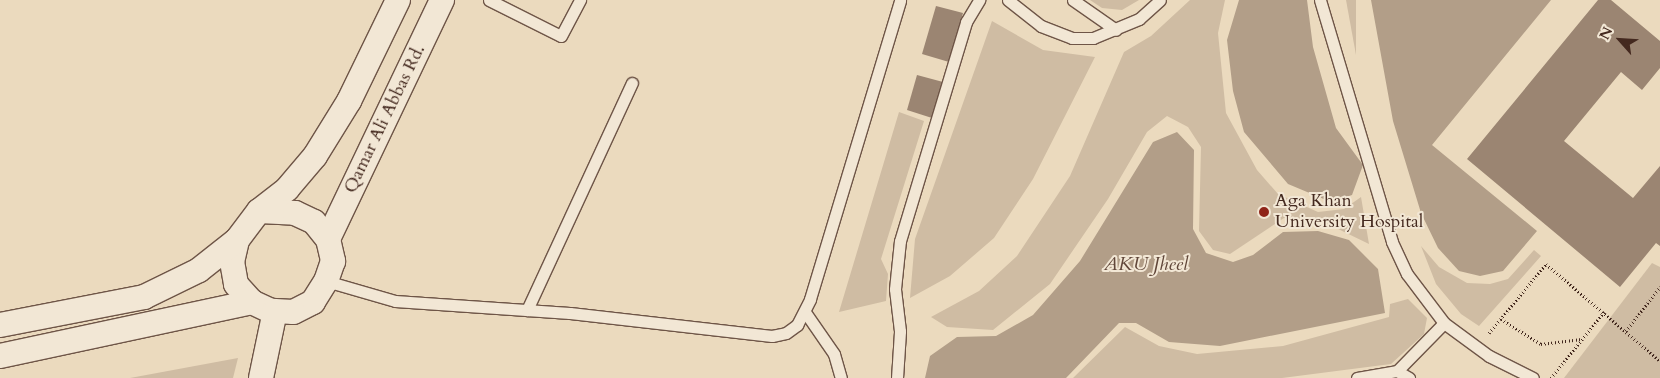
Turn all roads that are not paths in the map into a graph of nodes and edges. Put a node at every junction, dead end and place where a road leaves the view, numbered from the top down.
1 (398, 0) edge
2 (442, 0) edge
3 (488, 0) edge
4 (580, 0) edge
5 (900, 0) edge
6 (979, 0) edge
7 (1008, 0) edge
8 (1073, 0) edge
9 (1160, 0) edge
10 (1320, 0) edge
11 (1116, 30) junction
12 (632, 83) dead end
13 (259, 211) junction
14 (328, 239) junction
15 (237, 240) junction
16 (326, 281) junction
17 (252, 302) junction
18 (526, 310) junction
19 (275, 311) junction
20 (805, 312) junction
21 (1444, 322) junction
22 (0, 325) edge
23 (0, 356) edge
24 (1397, 372) junction
25 (261, 378) edge
26 (841, 378) edge
27 (897, 378) edge
28 (1356, 378) edge
29 (1409, 378) edge
30 (1533, 378) edge

1 - 13 street
2 - 14 street, Qamar Ali Abbas Rd.
3 - 4 lane
5 - 20 lane
6 - 27 lane
7 - 11 lane
8 - 11 lane
9 - 11 lane
10 - 21 lane
12 - 18 lane
13 - 14 street
13 - 15 street
14 - 16 street
15 - 17 street
15 - 22 street
16 - 18 lane
16 - 19 street
17 - 19 street
17 - 23 street
18 - 20 lane
19 - 25 street
20 - 26 lane
21 - 24 lane
21 - 30 lane
24 - 28 lane
24 - 29 lane

